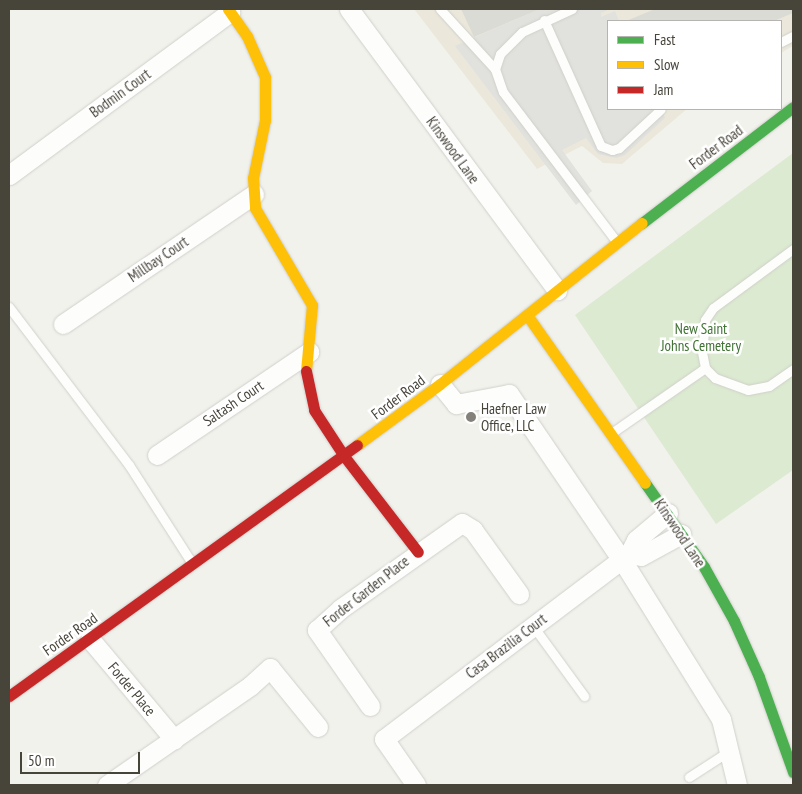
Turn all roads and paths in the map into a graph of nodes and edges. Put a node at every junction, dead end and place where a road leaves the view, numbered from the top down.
1 (349, 9) edge
2 (440, 9) edge
3 (572, 9) edge
4 (229, 10) edge
5 (544, 20) junction
6 (495, 69) junction
7 (793, 107) edge
8 (660, 110) edge
9 (9, 175) edge
10 (254, 194) junction
11 (617, 242) junction
12 (793, 249) edge
13 (557, 290) junction
14 (9, 307) edge
15 (527, 315) junction
16 (63, 324) dead end
17 (309, 352) junction
18 (705, 368) junction
19 (793, 368) edge
20 (440, 384) junction
21 (611, 434) junction
22 (157, 455) dead end
23 (344, 456) junction
24 (668, 513) junction
25 (681, 534) junction
26 (418, 552) junction
27 (626, 557) junction
28 (193, 566) junction
29 (519, 594) dead end
30 (533, 626) junction
31 (90, 639) junction
32 (9, 696) edge
33 (584, 696) dead end
34 (370, 706) dead end
35 (318, 728) dead end
36 (174, 739) junction
37 (728, 751) junction
38 (793, 772) edge
39 (690, 776) dead end
40 (107, 785) edge
41 (416, 785) edge
42 (737, 785) edge

1 - 13 street, Kinswood Lane
2 - 6 lane
3 - 5 lane
4 - 9 street, Bodmin Court
4 - 10 street, Forder Garden Place
5 - 6 lane
5 - 8 lane
6 - 11 lane
7 - 11 street, Forder Road
10 - 16 street, Millbay Court
10 - 17 street, Forder Garden Place
11 - 13 street, Forder Road
12 - 18 lane
13 - 15 street, Forder Road
14 - 28 lane
15 - 20 street, Forder Road
15 - 21 street, Kinswood Lane
17 - 22 street, Saltash Court
17 - 23 street, Forder Garden Place
18 - 19 lane
18 - 21 lane
20 - 23 street, Forder Road
20 - 27 street
21 - 24 street, Kinswood Lane
23 - 26 street, Forder Garden Place
23 - 28 street, Forder Road
24 - 25 street, Kinswood Lane
24 - 27 street, Casa Brazilia Court
25 - 27 street, Casa Brazilia Court
25 - 38 street, Kinswood Lane
26 - 29 street, Forder Garden Place
26 - 34 street, Forder Garden Place
27 - 30 street, Casa Brazilia Court
27 - 37 street
28 - 31 street, Forder Road
30 - 33 lane
30 - 41 street, Casa Brazilia Court
31 - 32 street, Forder Road
31 - 36 street, Forder Place
35 - 36 street
36 - 40 street
37 - 39 lane
37 - 42 street

